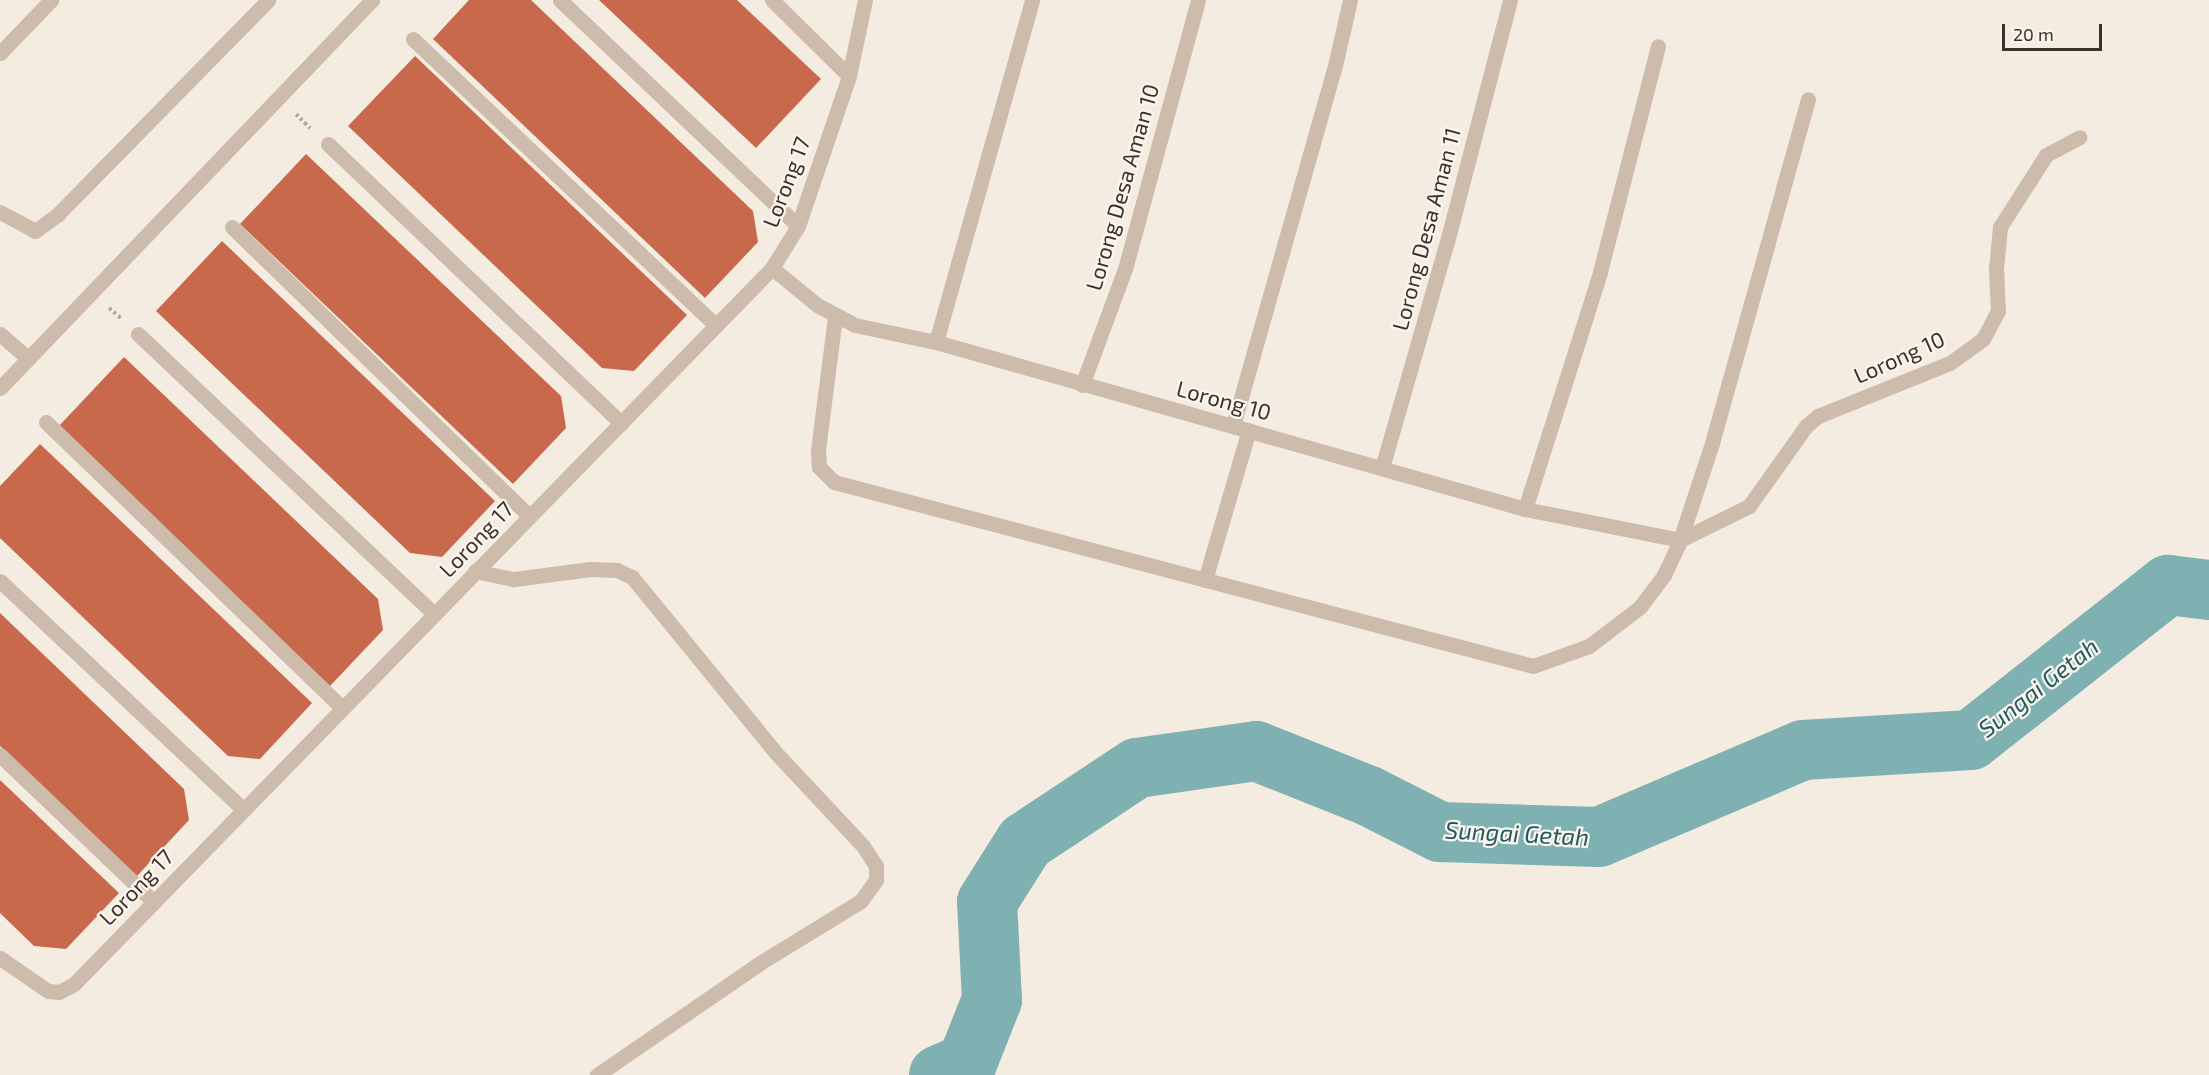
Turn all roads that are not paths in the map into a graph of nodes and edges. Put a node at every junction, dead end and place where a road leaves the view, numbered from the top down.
1 (51, 0) edge
2 (268, 0) edge
3 (372, 0) edge
4 (560, 0) edge
5 (772, 0) edge
6 (865, 0) edge
7 (1032, 0) edge
8 (1198, 0) edge
9 (1350, 0) edge
10 (1510, 0) edge
11 (413, 39) dead end
12 (1658, 46) dead end
13 (0, 54) edge
14 (849, 76) junction
15 (1808, 99) dead end
16 (2080, 137) dead end
17 (328, 144) road end
18 (0, 212) edge
19 (798, 226) junction
20 (232, 227) dead end
21 (772, 268) junction
22 (835, 317) junction
23 (715, 325) junction
24 (0, 334) edge
25 (138, 334) road end
26 (936, 342) junction
27 (28, 358) junction
28 (1082, 384) junction
29 (0, 388) edge
30 (46, 422) dead end
31 (621, 423) junction
32 (1233, 426) junction
33 (1249, 430) junction
34 (1382, 468) junction
35 (1525, 509) junction
36 (529, 516) junction
37 (1680, 540) junction
38 (475, 571) junction
39 (1205, 579) junction
40 (0, 581) edge
41 (434, 614) junction
42 (342, 708) junction
43 (0, 755) edge
44 (243, 809) junction
45 (154, 902) junction
46 (0, 958) edge
47 (597, 1075) edge

1 - 13 street
2 - 18 street
3 - 27 street
4 - 19 street
5 - 14 street
6 - 14 street, Lorong 17
7 - 26 street
8 - 28 street, Lorong Desa Aman 10
9 - 32 street
10 - 34 street, Lorong Desa Aman 11
11 - 23 street
12 - 35 street
14 - 19 street, Lorong 17
15 - 37 street
16 - 37 street, Lorong 10
17 - 31 street
19 - 21 street, Lorong 17
20 - 36 street
21 - 22 street, Lorong 10
21 - 23 street, Lorong 17
22 - 26 street, Lorong 10
22 - 39 street
23 - 31 street, Lorong 17
24 - 27 street
25 - 41 street
26 - 28 street, Lorong 10
27 - 29 street
28 - 32 street, Lorong 10
30 - 42 street
31 - 36 street, Lorong 17
32 - 33 street, Lorong 10
33 - 34 street, Lorong 10
33 - 39 street
34 - 35 street, Lorong 10
35 - 37 street, Lorong 10
36 - 38 street, Lorong 17
37 - 39 street
38 - 41 street, Lorong 17
38 - 47 street
40 - 44 street
41 - 42 street, Lorong 17
42 - 44 street, Lorong 17
43 - 45 street
44 - 45 street, Lorong 17
45 - 46 street, Lorong 17

